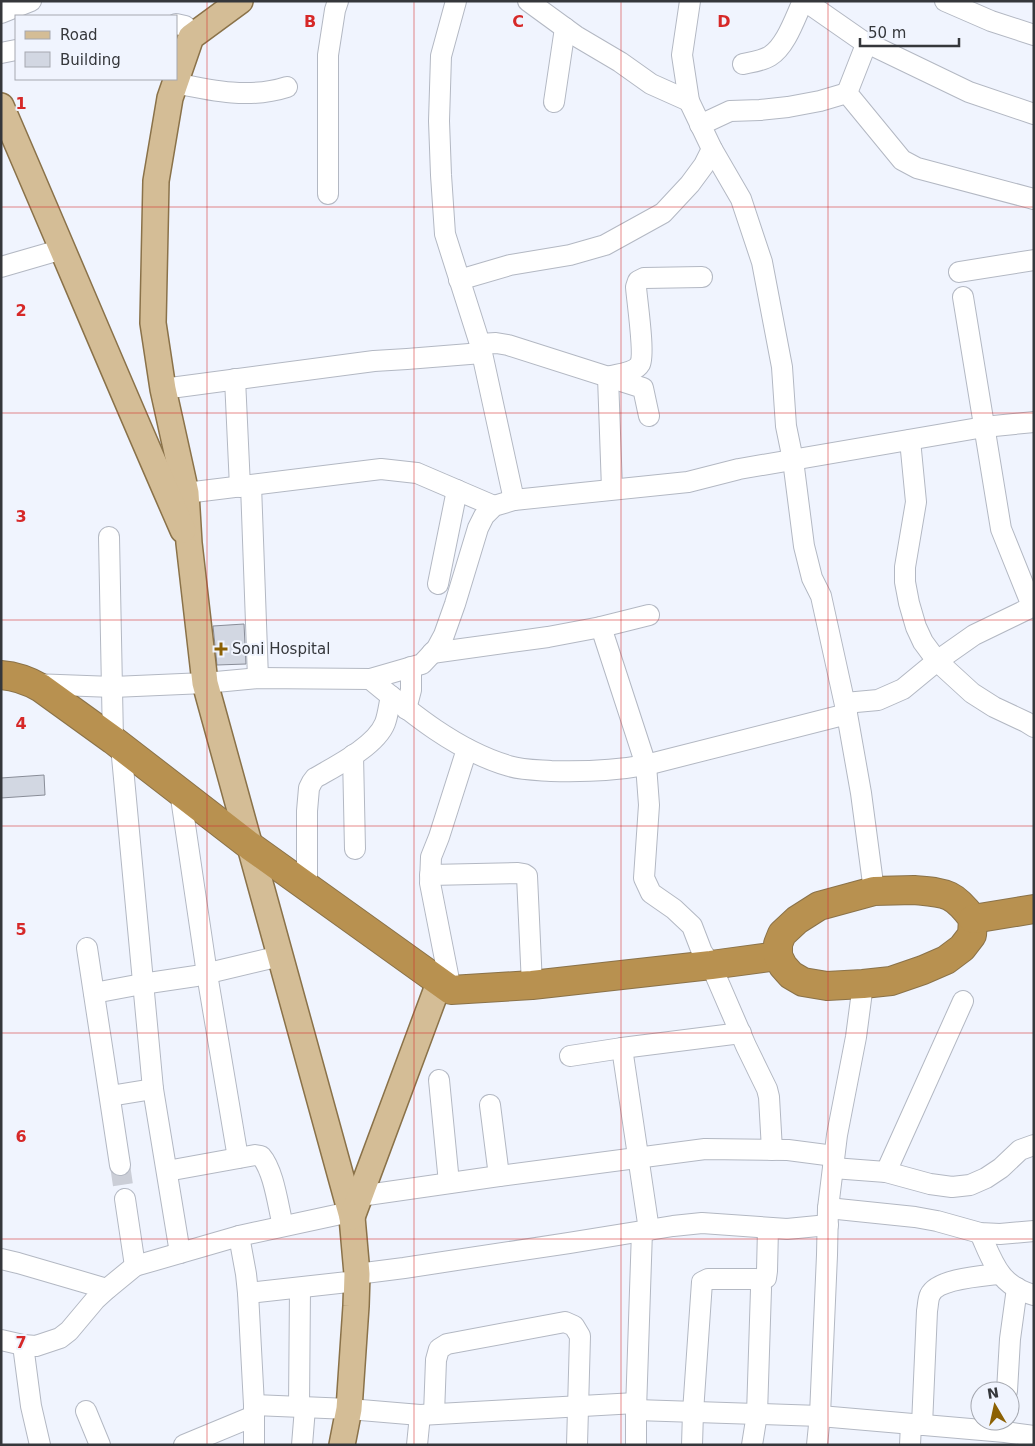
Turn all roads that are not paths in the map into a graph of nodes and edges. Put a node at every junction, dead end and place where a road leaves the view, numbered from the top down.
1 (31, 1) edge
2 (240, 1) edge
3 (338, 1) edge
4 (456, 1) edge
5 (528, 1) edge
6 (690, 1) edge
7 (804, 1) edge
8 (945, 1) edge
9 (1, 13) edge
10 (565, 28) junction
11 (186, 29) edge
12 (1034, 34) edge
13 (867, 42) junction
14 (15, 50) edge
15 (1, 53) edge
16 (743, 64) dead end
17 (178, 74) edge
18 (176, 80) edge
19 (175, 83) junction
20 (287, 87) dead end
21 (847, 93) junction
22 (689, 101) junction
23 (554, 102) dead end
24 (1, 106) edge
25 (1034, 114) edge
26 (700, 125) junction
27 (712, 149) junction
28 (328, 194) dead end
29 (1034, 199) edge
30 (63, 249) junction
31 (1034, 260) edge
32 (1, 267) edge
33 (959, 272) dead end
34 (702, 277) dead end
35 (459, 280) junction
36 (963, 297) dead end
37 (481, 348) junction
38 (608, 377) junction
39 (235, 379) junction
40 (163, 389) junction
41 (649, 416) dead end
42 (1034, 422) edge
43 (984, 427) junction
44 (910, 440) junction
45 (793, 460) junction
46 (245, 486) junction
47 (612, 489) junction
48 (456, 490) junction
49 (186, 493) junction
50 (514, 500) junction
51 (494, 506) junction
52 (109, 536) dead end
53 (189, 544) junction
54 (438, 584) dead end
55 (1033, 606) edge
56 (649, 615) dead end
57 (601, 627) junction
58 (432, 653) junction
59 (937, 661) junction
60 (411, 667) junction
61 (258, 678) junction
62 (370, 679) junction
63 (15, 682) edge
64 (205, 683) junction
65 (113, 687) junction
66 (398, 702) junction
67 (846, 708) junction
68 (1034, 727) edge
69 (117, 743) junction
70 (468, 749) junction
71 (354, 755) junction
72 (646, 765) junction
73 (180, 791) junction
74 (250, 846) junction
75 (355, 849) dead end
76 (430, 875) junction
77 (307, 886) junction
78 (874, 891) junction
79 (1034, 909) edge
80 (973, 919) junction
81 (87, 948) dead end
82 (280, 956) junction
83 (778, 956) junction
84 (712, 965) junction
85 (206, 974) junction
86 (142, 984) junction
87 (532, 984) junction
88 (863, 984) junction
89 (445, 986) junction
90 (94, 993) junction
91 (963, 1001) dead end
92 (741, 1033) junction
93 (622, 1048) junction
94 (570, 1056) dead end
95 (439, 1080) dead end
96 (153, 1089) junction
97 (110, 1096) junction
98 (490, 1105) dead end
99 (1034, 1145) edge
100 (772, 1150) junction
101 (238, 1158) junction
102 (639, 1158) junction
103 (833, 1162) junction
104 (120, 1165) tunnel mouth
105 (167, 1171) junction
106 (886, 1172) junction
107 (499, 1176) junction
108 (449, 1183) junction
109 (125, 1199) tunnel mouth
110 (354, 1208) junction
111 (828, 1217) junction
112 (283, 1226) junction
113 (768, 1228) junction
114 (646, 1230) junction
115 (1034, 1231) edge
116 (980, 1233) junction
117 (239, 1236) junction
118 (180, 1253) junction
119 (1, 1259) edge
120 (135, 1266) junction
121 (999, 1274) junction
122 (357, 1277) junction
123 (760, 1282) junction
124 (300, 1288) junction
125 (107, 1289) junction
126 (1025, 1292) edge
127 (248, 1293) junction
128 (1, 1340) edge
129 (23, 1345) junction
130 (1008, 1381) edge
131 (578, 1406) junction
132 (636, 1407) junction
133 (302, 1408) junction
134 (348, 1409) junction
135 (86, 1411) dead end
136 (254, 1411) junction
137 (693, 1412) junction
138 (427, 1414) junction
139 (757, 1414) junction
140 (820, 1416) junction
141 (917, 1425) junction
142 (1006, 1433) edge
143 (1034, 1436) edge
144 (212, 1439) edge
145 (40, 1445) edge
146 (100, 1445) edge
147 (184, 1445) edge
148 (254, 1445) edge
149 (302, 1445) edge
150 (342, 1445) edge
151 (417, 1445) edge
152 (577, 1445) edge
153 (636, 1445) edge
154 (692, 1445) edge
155 (752, 1445) edge
156 (817, 1445) edge
157 (910, 1445) edge

1 - 9 street
2 - 11 main road
3 - 28 street
4 - 35 street
5 - 10 street
6 - 22 street
7 - 13 street
7 - 16 street
8 - 12 street
10 - 22 street
10 - 23 street
11 - 17 main road
13 - 21 street
13 - 25 street
14 - 15 street
18 - 19 main road
19 - 20 street
19 - 40 main road
21 - 26 street
21 - 29 street
22 - 26 street
24 - 30 main road
26 - 27 street
27 - 35 street
27 - 45 street
30 - 32 street
30 - 53 main road
31 - 33 street
34 - 38 street
35 - 37 street
36 - 43 street
37 - 38 street
37 - 39 street
37 - 50 street
38 - 41 street
38 - 47 street
39 - 40 street
39 - 46 street
40 - 49 main road
42 - 43 street
43 - 44 street
43 - 55 street
44 - 45 street
44 - 59 street
45 - 47 street
45 - 67 street
46 - 48 street
46 - 49 street
46 - 61 street
47 - 50 street
48 - 51 street
48 - 54 street
49 - 53 main road
50 - 51 street
51 - 58 street
52 - 65 street
53 - 64 main road
55 - 59 street
56 - 57 street
57 - 58 street
57 - 72 street
58 - 60 street
59 - 67 street
59 - 68 street
60 - 62 street
60 - 66 street
61 - 62 street
61 - 64 street
62 - 66 street
63 - 65 street
63 - 69 highway
64 - 65 street
64 - 74 main road
65 - 69 street
66 - 70 street
66 - 71 street
67 - 72 street
67 - 78 street
69 - 73 highway
69 - 86 street
70 - 72 street
70 - 76 street
71 - 75 street
71 - 77 street
72 - 84 street
73 - 74 highway
73 - 85 street
74 - 77 highway
74 - 82 main road
76 - 87 street
76 - 89 street
77 - 89 highway
78 - 80 highway
78 - 83 highway
79 - 80 highway
80 - 88 highway
81 - 90 street
82 - 85 street
82 - 110 main road
83 - 84 highway
83 - 88 highway
84 - 87 highway
84 - 92 street
85 - 86 street
85 - 101 street
86 - 90 street
86 - 96 street
87 - 89 highway
88 - 103 street
89 - 110 main road
90 - 97 street
91 - 106 street
92 - 93 street
92 - 100 street
93 - 94 street
93 - 102 street
95 - 108 street
96 - 97 street
96 - 105 street
97 - 104 street
98 - 107 street
99 - 106 street
100 - 102 street
100 - 103 street
101 - 105 street
101 - 112 street
102 - 107 street
102 - 114 street
103 - 106 street
103 - 111 street
105 - 118 street
107 - 108 street
108 - 110 street
109 - 120 street
110 - 112 street
110 - 122 main road
111 - 113 street
111 - 116 street
111 - 140 street
112 - 117 street
113 - 114 street
113 - 123 street
114 - 122 street
114 - 132 street
115 - 116 street
116 - 121 street
117 - 118 street
117 - 127 street
118 - 120 street
119 - 125 street
120 - 125 street
121 - 126 street
121 - 141 street
122 - 124 street
122 - 134 main road
123 - 137 street
123 - 139 street
124 - 127 street
124 - 133 street
125 - 129 street
126 - 130 street
127 - 136 street
128 - 129 street
129 - 145 street
131 - 132 street
131 - 138 street
131 - 138 street
131 - 152 street
132 - 137 street
132 - 153 street
133 - 134 street
133 - 136 street
133 - 149 street
134 - 138 street
134 - 150 main road
135 - 146 street
136 - 144 street
136 - 148 street
137 - 139 street
137 - 154 street
138 - 151 street
139 - 140 street
139 - 155 street
140 - 141 street
140 - 156 street
141 - 142 street
141 - 157 street
142 - 143 street
144 - 147 street

